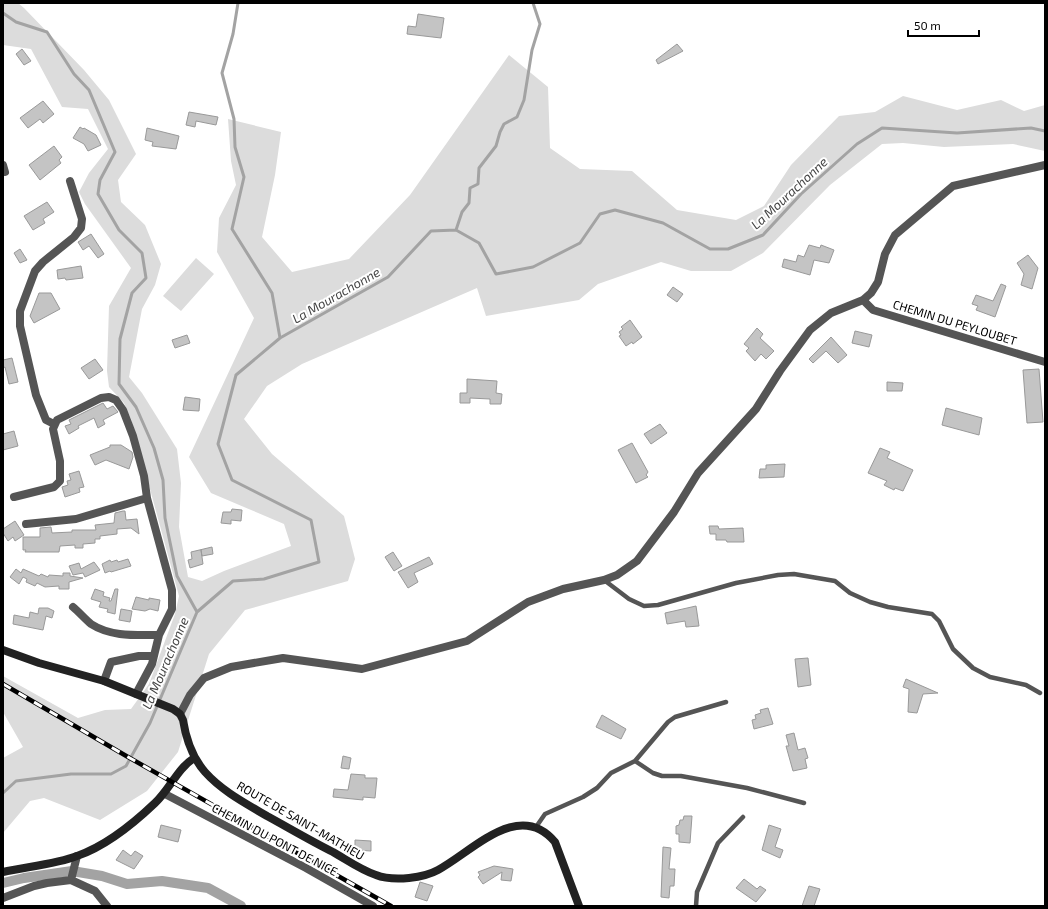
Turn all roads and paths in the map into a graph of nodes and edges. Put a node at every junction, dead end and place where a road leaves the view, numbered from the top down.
1 (1045, 165) edge
2 (70, 181) dead end
3 (863, 300) junction
4 (1045, 362) edge
5 (54, 424) junction
6 (14, 498) dead end
7 (146, 498) junction
8 (26, 524) dead end
9 (604, 580) junction
10 (73, 607) dead end
11 (159, 635) junction
12 (3, 650) edge
13 (153, 656) junction
14 (104, 681) junction
15 (1040, 693) dead end
16 (136, 694) junction
17 (726, 702) dead end
18 (176, 712) junction
19 (194, 758) junction
20 (635, 761) junction
21 (165, 794) junction
22 (804, 802) dead end
23 (743, 817) dead end
24 (536, 826) junction
25 (78, 856) junction
26 (3, 872) edge
27 (71, 878) junction
28 (3, 898) edge
29 (107, 906) edge
30 (373, 906) edge
31 (579, 906) edge
32 (696, 906) edge

1 - 3 street
2 - 5 street
3 - 4 street, CHEMIN DU PEYLOUBET
3 - 9 street
5 - 6 street
5 - 7 street
7 - 8 street
7 - 11 street
9 - 15 lane
9 - 18 street
10 - 11 street
11 - 13 street
12 - 14 street
13 - 14 street
13 - 16 street
14 - 16 street
16 - 18 street
17 - 20 lane
18 - 19 street, ROUTE DE SAINT-MATHIEU
19 - 21 street
19 - 24 street, ROUTE DE SAINT-MATHIEU
20 - 22 lane
20 - 24 lane
21 - 25 street
21 - 30 street, CHEMIN DU PONT DE NICE
23 - 32 lane
24 - 31 street
25 - 26 street
25 - 27 street
27 - 28 street
27 - 29 street

